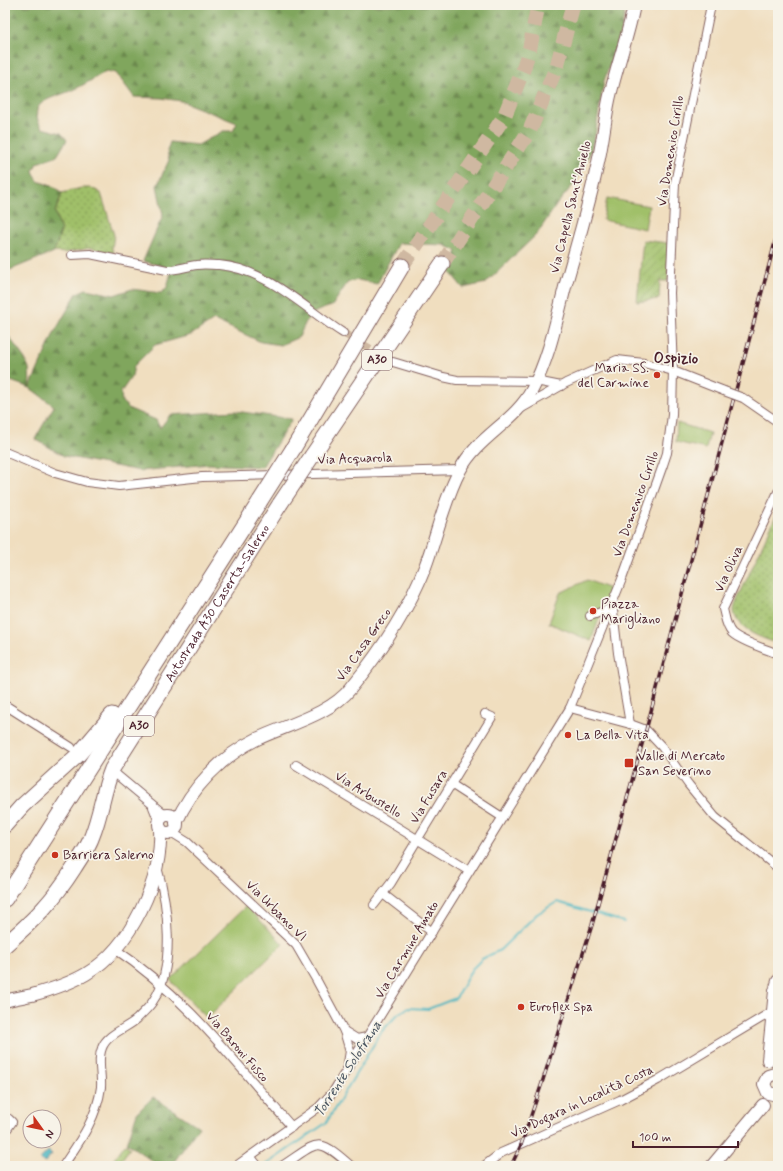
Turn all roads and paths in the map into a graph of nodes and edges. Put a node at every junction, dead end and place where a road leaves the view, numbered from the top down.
1 (634, 5) edge
2 (711, 5) edge
3 (72, 255) dead end
4 (442, 264) tunnel mouth
5 (402, 266) tunnel mouth
6 (343, 333) tunnel mouth
7 (393, 362) tunnel mouth
8 (673, 370) junction
9 (536, 380) junction
10 (561, 386) junction
11 (519, 410) junction
12 (778, 422) edge
13 (5, 452) edge
14 (460, 470) junction
15 (778, 492) edge
16 (610, 605) junction
17 (590, 616) dead end
18 (170, 642) junction
19 (778, 654) edge
20 (5, 705) edge
21 (570, 708) junction
22 (485, 714) dead end
23 (630, 724) junction
24 (71, 747) dead end
25 (296, 765) dead end
26 (117, 775) dead end
27 (451, 784) junction
28 (502, 817) junction
29 (5, 825) edge
30 (167, 826) junction
31 (418, 840) junction
32 (156, 867) junction
33 (778, 868) edge
34 (469, 871) junction
35 (383, 894) junction
36 (5, 899) edge
37 (374, 905) dead end
38 (432, 932) junction
39 (5, 945) edge
40 (115, 949) junction
41 (778, 981) edge
42 (161, 984) junction
43 (5, 1001) edge
44 (775, 1004) edge
45 (344, 1031) junction
46 (367, 1037) junction
47 (357, 1039) junction
48 (355, 1050) junction
49 (768, 1060) junction
50 (778, 1073) edge
51 (771, 1090) edge
52 (9, 1119) dead end
53 (292, 1127) junction
54 (5, 1132) edge
55 (255, 1162) edge
56 (63, 1166) edge
57 (236, 1166) edge
58 (282, 1166) edge
59 (351, 1166) edge
60 (484, 1166) edge
61 (712, 1166) edge

1 - 9 main road, Via Capella Sant'Aniello
2 - 8 street, Via Domenico Cirillo
3 - 6 street
4 - 39 highway, Autostrada A30 Caserta-Salerno / A30, bridge
5 - 18 highway, Autostrada A30 Caserta-Salerno / A30, bridge
7 - 9 street
8 - 10 street
8 - 12 street, bridge
8 - 16 street, Via Domenico Cirillo
9 - 10 street
9 - 11 main road, Via Capella Sant'Aniello
10 - 11 street
11 - 14 main road
13 - 14 street, Via Acquarola
14 - 30 main road, Via Casa Greco
15 - 19 street, Via Oliva
16 - 17 street
16 - 21 street, Via Domenico Cirillo
16 - 23 street
18 - 29 highway
18 - 36 highway, Autostrada A30 Caserta-Salerno / A30
20 - 24 street
21 - 23 street
21 - 28 street, Via Domenico Cirillo
22 - 27 street, Via Fusara
23 - 33 street
25 - 31 street, Via Arbustello
26 - 30 street
27 - 28 street
27 - 31 street, Via Fusara
28 - 34 street, Via Carmine Amato
30 - 32 main road, Via Casa Greco
30 - 45 street, Via Urbano VI
31 - 34 street, Via Arbustello
31 - 35 street, Via Fusara
32 - 40 main road, Via Casa Greco
32 - 42 street
34 - 38 street, Via Carmine Amato
35 - 37 street, Via Fusara
35 - 38 street
38 - 46 street, Via Carmine Amato
40 - 42 street, Via Baroni Fusco
40 - 43 main road, Via Casa Greco
41 - 44 main road
42 - 53 street, Via Baroni Fusco
42 - 56 street
44 - 49 main road
44 - 60 street, Via Dogara in Località Costa
45 - 47 street
45 - 48 street, Via Urbano VI
46 - 47 street
46 - 48 street, Via Carmine Amato
47 - 48 street, Via Urbano VI
48 - 53 street, Via Urbano VI
49 - 50 main road
49 - 51 main road
50 - 51 main road
51 - 61 main road
52 - 54 street
53 - 55 street
55 - 57 street
58 - 59 street

